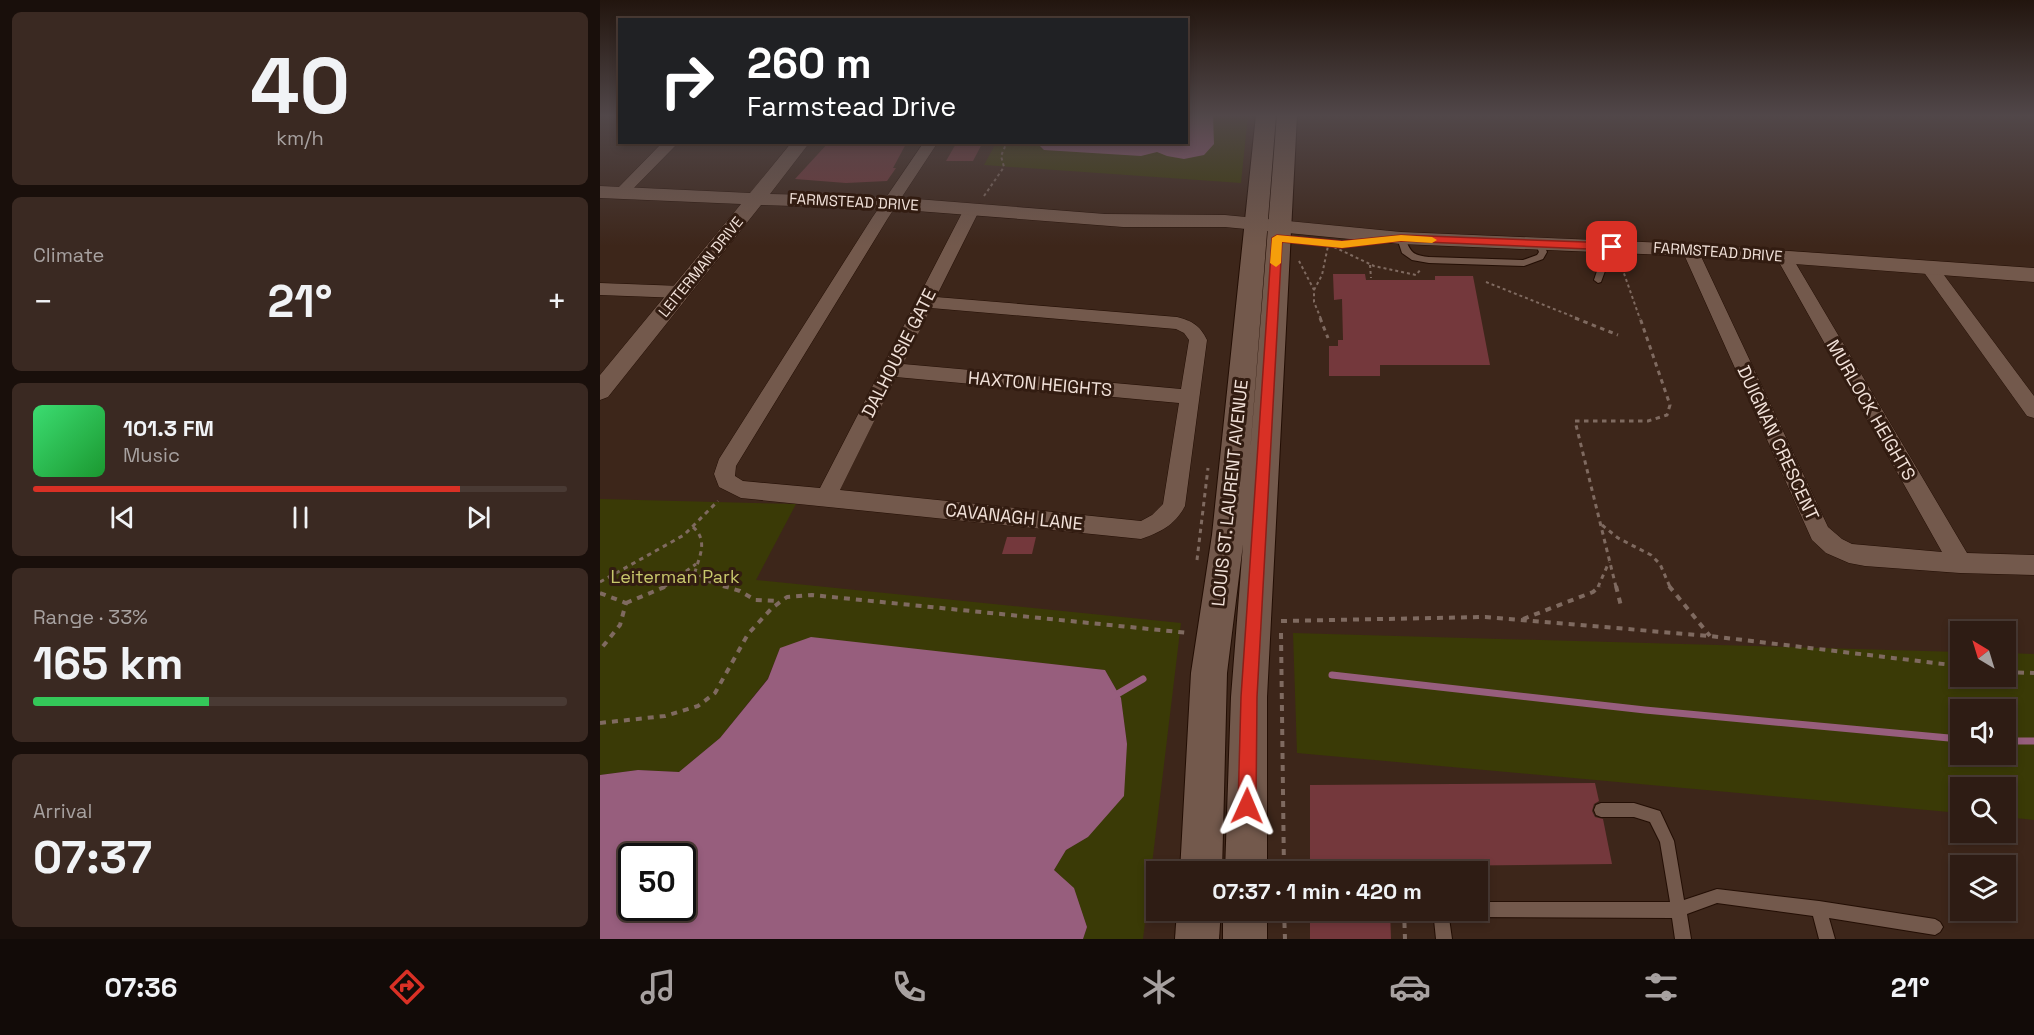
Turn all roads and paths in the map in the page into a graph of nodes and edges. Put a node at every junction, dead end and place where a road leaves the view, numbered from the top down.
1 (655, 159) edge
2 (788, 159) edge
3 (920, 159) edge
4 (1002, 159) edge
5 (1269, 159) edge
6 (1282, 159) edge
7 (600, 192) edge
8 (621, 193) junction
9 (757, 198) junction
10 (891, 203) junction
11 (978, 203) junction
12 (1273, 237) junction
13 (1401, 238) junction
14 (1328, 244) junction
15 (1540, 245) junction
16 (1592, 246) junction
17 (1690, 250) junction
18 (1784, 256) junction
19 (1429, 260) junction
20 (1619, 260) dead end
21 (1370, 265) junction
22 (1929, 267) junction
23 (1298, 271) dead end
24 (2034, 275) edge
25 (1371, 278) dead end
26 (1598, 280) dead end
27 (1486, 282) dead end
28 (600, 289) edge
29 (1314, 290) junction
30 (681, 292) junction
31 (925, 302) junction
32 (1618, 335) dead end
33 (1328, 338) dead end
34 (889, 370) junction
35 (600, 392) edge
36 (1190, 397) junction
37 (2034, 411) edge
38 (826, 497) junction
39 (718, 501) dead end
40 (1601, 524) junction
41 (693, 527) junction
42 (1610, 560) junction
43 (697, 563) junction
44 (1960, 563) junction
45 (2034, 565) edge
46 (600, 582) edge
47 (600, 593) edge
48 (781, 602) junction
49 (627, 603) junction
50 (1622, 606) dead end
51 (1281, 610) dead end
52 (1521, 620) junction
53 (1281, 621) junction
54 (1189, 633) dead end
55 (1710, 636) junction
56 (600, 650) edge
57 (1950, 665) edge
58 (2016, 672) edge
59 (2034, 673) edge
60 (600, 723) edge
61 (1601, 810) dead end
62 (1201, 861) edge
63 (1246, 861) edge
64 (1284, 861) edge
65 (1819, 909) junction
66 (1488, 910) edge
67 (1678, 910) junction
68 (1198, 921) edge
69 (1245, 921) edge
70 (1284, 921) edge
71 (1404, 921) edge
72 (1443, 921) edge
73 (1935, 927) dead end
74 (1197, 939) edge
75 (1245, 939) edge
76 (1285, 939) edge
77 (1405, 939) edge
78 (1444, 939) edge
79 (1683, 939) edge
80 (1827, 939) edge

1 - 8 street
2 - 9 street, LEITERMAN DRIVE
3 - 10 street
4 - 11 path
5 - 12 main road, LOUIS ST. LAURENT AVENUE
6 - 12 main road, LOUIS ST. LAURENT AVENUE
7 - 8 street, FARMSTEAD DRIVE
8 - 9 street, FARMSTEAD DRIVE
9 - 10 street, FARMSTEAD DRIVE
9 - 30 street, LEITERMAN DRIVE
10 - 11 street, FARMSTEAD DRIVE
10 - 38 street, CAVANAGH LANE
11 - 12 street, FARMSTEAD DRIVE
11 - 31 street, DALHOUSIE GATE
12 - 13 street, FARMSTEAD DRIVE
12 - 14 street, FARMSTEAD DRIVE
12 - 23 path
12 - 29 path
12 - 62 main road, LOUIS ST. LAURENT AVENUE
12 - 63 main road, LOUIS ST. LAURENT AVENUE
13 - 14 street, FARMSTEAD DRIVE
13 - 15 street, FARMSTEAD DRIVE
13 - 19 lane
14 - 21 path
14 - 29 path
15 - 16 street, FARMSTEAD DRIVE
15 - 19 lane
16 - 17 street, FARMSTEAD DRIVE
16 - 26 lane
17 - 18 street, FARMSTEAD DRIVE
17 - 44 street, DUIGNAN CRESCENT
18 - 22 street, FARMSTEAD DRIVE
18 - 44 street, MURLOCK HEIGHTS
19 - 21 path
20 - 40 path
21 - 25 path
22 - 24 street, FARMSTEAD DRIVE
22 - 37 street
27 - 32 path
28 - 30 street
29 - 33 path
30 - 35 street, LEITERMAN DRIVE
31 - 34 street, DALHOUSIE GATE
31 - 36 street, CAVANAGH LANE
34 - 36 street, HAXTON HEIGHTS
34 - 38 street, DALHOUSIE GATE
36 - 38 street, CAVANAGH LANE
39 - 41 path
40 - 42 path
40 - 55 path
41 - 43 path
41 - 46 path
42 - 50 path
42 - 52 path
43 - 48 path
43 - 49 path
44 - 45 street, DUIGNAN CRESCENT
47 - 49 path
48 - 54 path
48 - 60 path
49 - 56 path
51 - 53 path
52 - 53 path
52 - 55 path
53 - 64 path
55 - 57 path
58 - 59 path
61 - 67 lane
65 - 67 lane
65 - 73 lane
65 - 80 lane
66 - 67 lane
67 - 79 lane
68 - 74 main road
69 - 75 main road
70 - 76 path
71 - 77 path
72 - 78 lane

